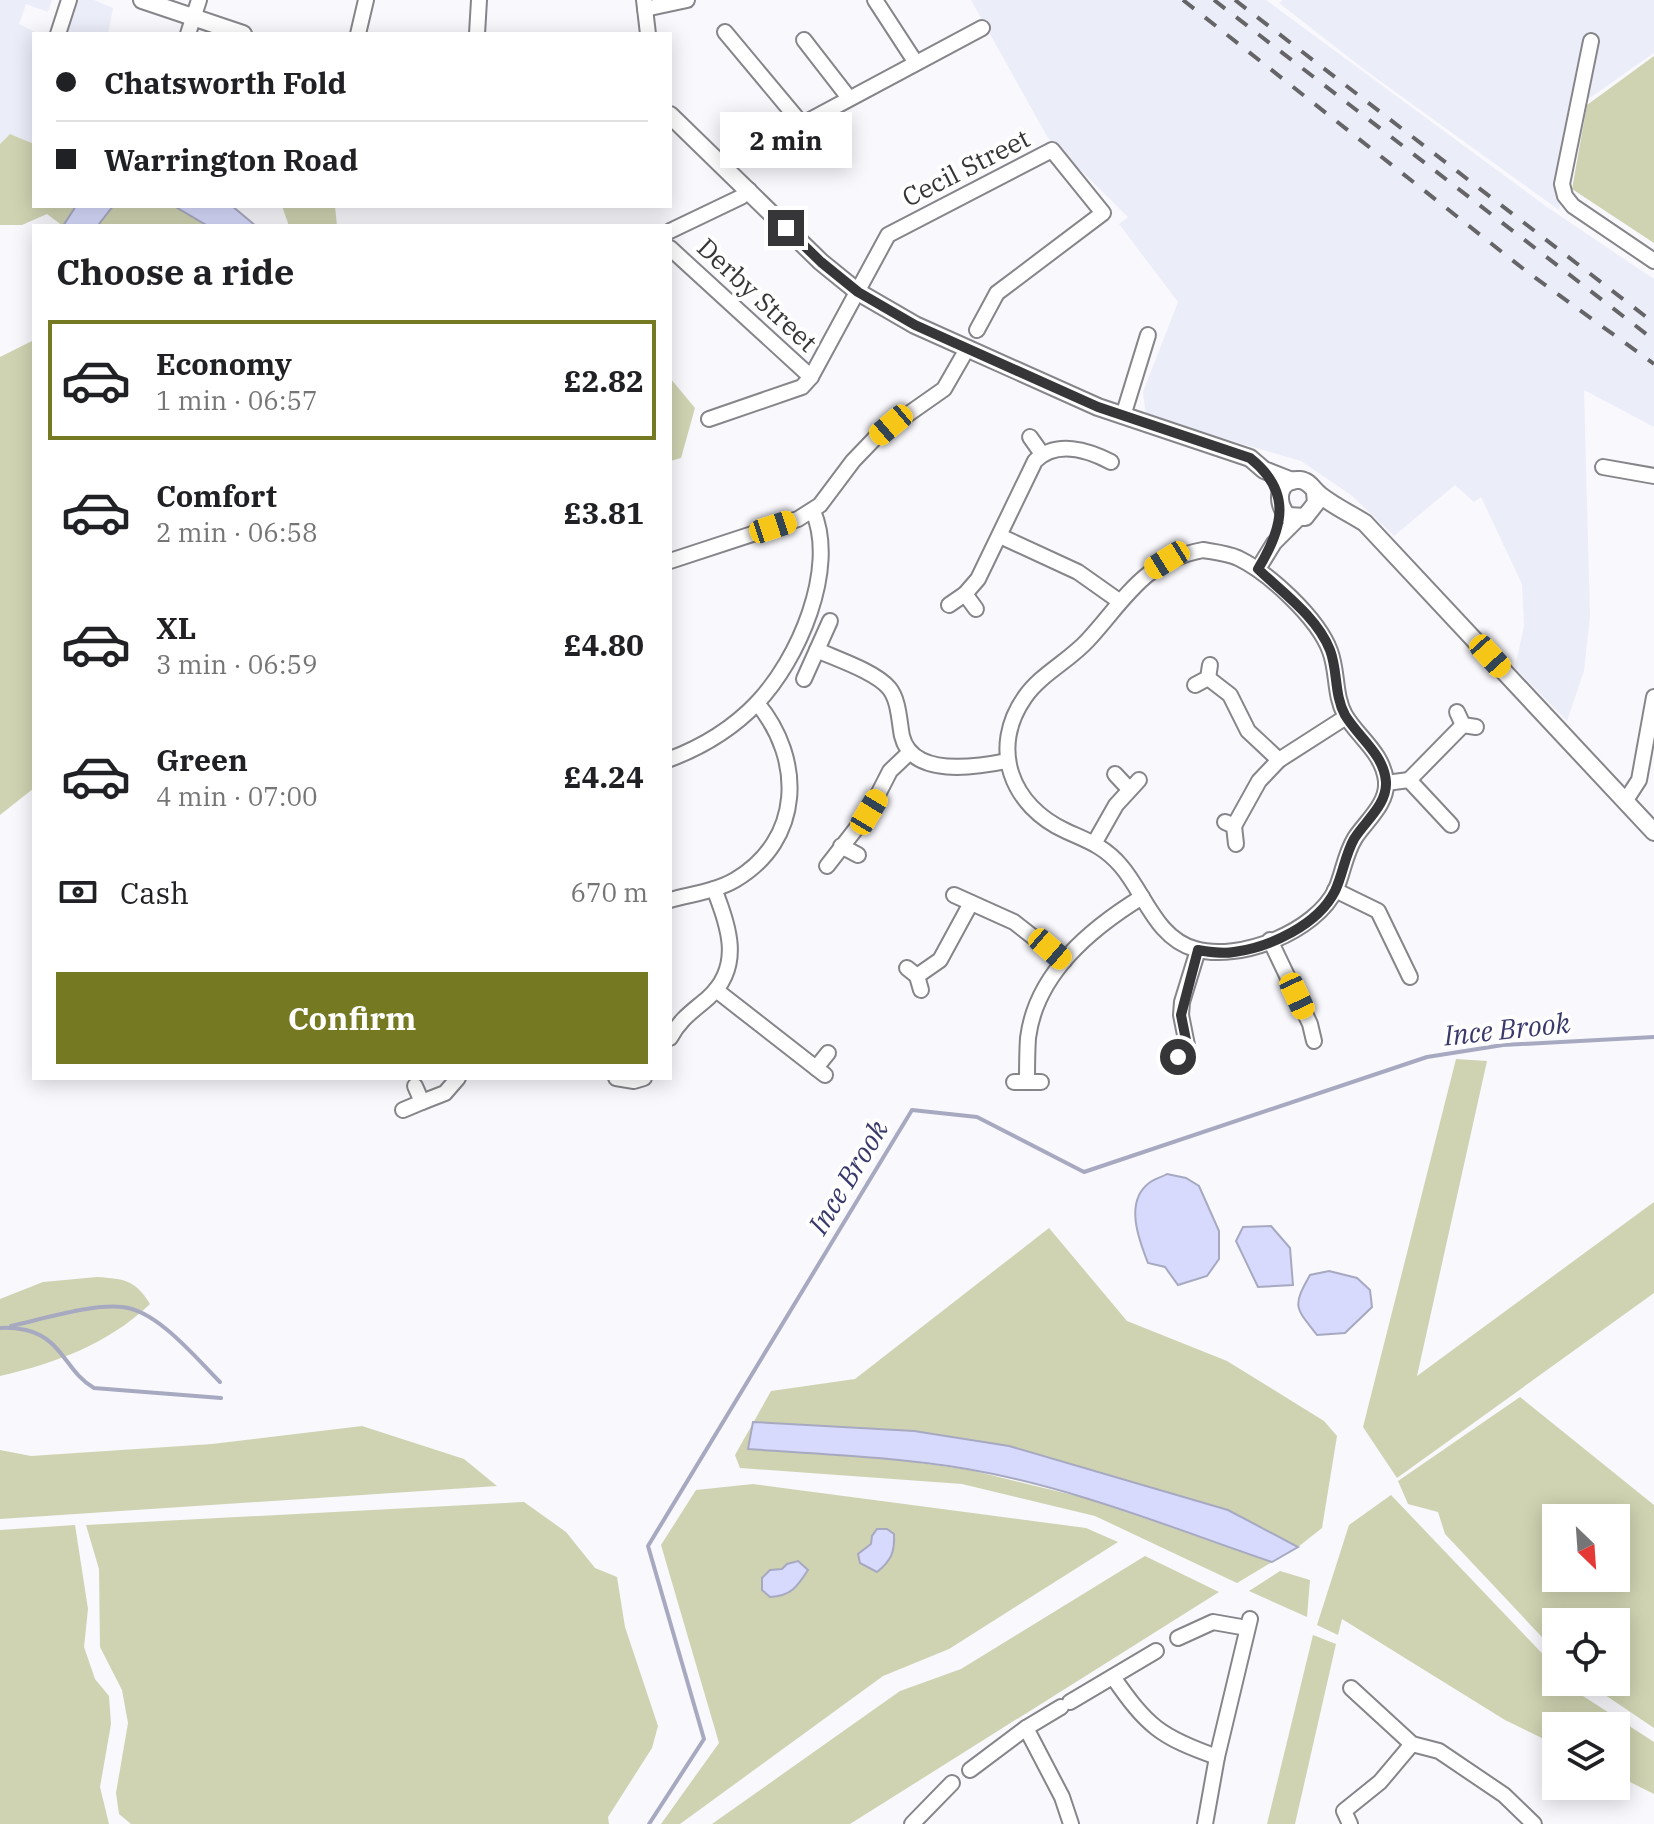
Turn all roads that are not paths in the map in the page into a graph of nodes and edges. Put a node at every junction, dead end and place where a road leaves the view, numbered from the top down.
1 (69, 0) edge
2 (142, 0) edge
3 (199, 0) edge
4 (366, 0) edge
5 (479, 0) edge
6 (687, 0) edge
7 (875, 0) edge
8 (644, 4) edge
9 (193, 17) junction
10 (982, 28) dead end
11 (59, 32) edge
12 (189, 32) edge
13 (237, 32) edge
14 (358, 32) edge
15 (477, 32) edge
16 (648, 32) edge
17 (725, 32) dead end
18 (804, 40) dead end
19 (1591, 41) dead end
20 (916, 63) junction
21 (849, 98) junction
22 (801, 123) junction
23 (677, 130) edge
24 (724, 166) junction
25 (749, 190) junction
26 (672, 230) edge
27 (672, 250) edge
28 (1654, 261) edge
29 (858, 292) junction
30 (984, 325) dead end
31 (1148, 335) dead end
32 (967, 349) junction
33 (811, 377) junction
34 (1123, 416) junction
35 (709, 419) dead end
36 (1030, 437) dead end
37 (1042, 454) junction
38 (1111, 462) dead end
39 (1603, 467) dead end
40 (1264, 470) junction
41 (1654, 476) edge
42 (1292, 481) junction
43 (1315, 492) junction
44 (1280, 502) junction
45 (1340, 510) junction
46 (813, 511) junction
47 (1305, 516) junction
48 (1000, 536) junction
49 (1274, 543) junction
50 (672, 560) edge
51 (1258, 569) junction
52 (965, 594) junction
53 (1119, 601) junction
54 (949, 605) dead end
55 (976, 609) dead end
56 (830, 621) dead end
57 (817, 650) junction
58 (1204, 676) dead end
59 (804, 679) dead end
60 (1654, 697) edge
61 (757, 703) junction
62 (1346, 717) junction
63 (1465, 721) dead end
64 (910, 752) junction
65 (672, 758) edge
66 (1279, 760) junction
67 (1007, 761) junction
68 (1115, 774) dead end
69 (1409, 780) junction
70 (1386, 783) junction
71 (1626, 800) junction
72 (1451, 825) dead end
73 (1654, 832) edge
74 (1095, 842) junction
75 (1236, 844) dead end
76 (841, 846) junction
77 (858, 855) dead end
78 (827, 866) dead end
79 (714, 889) junction
80 (1335, 890) junction
81 (954, 895) dead end
82 (1142, 897) junction
83 (672, 900) edge
84 (971, 903) junction
85 (1270, 940) junction
86 (1198, 950) junction
87 (1064, 961) junction
88 (1410, 977) dead end
89 (915, 978) dead end
90 (716, 990) junction
91 (672, 1035) edge
92 (1314, 1041) dead end
93 (828, 1053) dead end
94 (1189, 1055) dead end
95 (456, 1080) edge
96 (1027, 1082) dead end
97 (415, 1086) dead end
98 (422, 1102) junction
99 (403, 1110) dead end
100 (1178, 1638) dead end
101 (1156, 1651) dead end
102 (1113, 1677) junction
103 (1351, 1688) dead end
104 (1026, 1728) junction
105 (1412, 1744) junction
106 (1217, 1757) junction
107 (970, 1770) dead end
108 (952, 1783) dead end
109 (1347, 1817) edge
110 (920, 1821) edge
111 (1071, 1824) edge
112 (1205, 1824) edge
113 (1534, 1824) edge

1 - 11 street
2 - 9 main road
3 - 9 street
4 - 14 street
5 - 15 street
6 - 8 street
7 - 20 street
8 - 16 street
9 - 12 street
9 - 13 main road
10 - 20 street
17 - 22 street
18 - 21 street
19 - 28 street
20 - 21 street
21 - 22 street
22 - 24 street
23 - 24 main road
24 - 25 main road
25 - 26 street
25 - 29 main road
27 - 33 street, Derby Street
29 - 30 street, Cecil Street
29 - 32 main road
29 - 33 street
31 - 34 street
32 - 34 main road
32 - 46 street
33 - 35 street
34 - 40 main road
36 - 37 street
37 - 38 street
37 - 48 street
39 - 41 street
40 - 42 main road
40 - 44 main road
42 - 43 main road
42 - 44 main road
43 - 45 main road
43 - 47 main road
44 - 47 main road
44 - 49 street
45 - 47 main road
45 - 71 main road
46 - 50 street
46 - 61 street
47 - 49 street
48 - 52 street
48 - 53 street
49 - 51 street
51 - 53 street
51 - 62 street
52 - 54 street
52 - 55 street
53 - 67 street
56 - 57 street
57 - 59 street
57 - 64 street
58 - 66 street
60 - 71 street
61 - 65 street
61 - 79 street
62 - 66 street
62 - 70 street
63 - 69 street
64 - 67 street
64 - 76 street
66 - 75 street
67 - 74 street
68 - 74 street
69 - 70 street
69 - 72 street
70 - 80 street
71 - 73 main road
74 - 82 street
76 - 77 street
76 - 78 street
79 - 83 street
79 - 90 street
80 - 85 street
80 - 88 street
81 - 84 street
82 - 86 street
82 - 87 street
84 - 87 street
84 - 89 street
85 - 86 street
85 - 92 street
86 - 94 street
87 - 96 street
90 - 91 street
90 - 93 street
95 - 98 street
97 - 98 street
98 - 99 street
100 - 106 street
101 - 102 street
102 - 104 street
102 - 106 street
103 - 105 street
104 - 107 street
104 - 111 street
105 - 109 street
105 - 113 street
106 - 112 street
108 - 110 street

